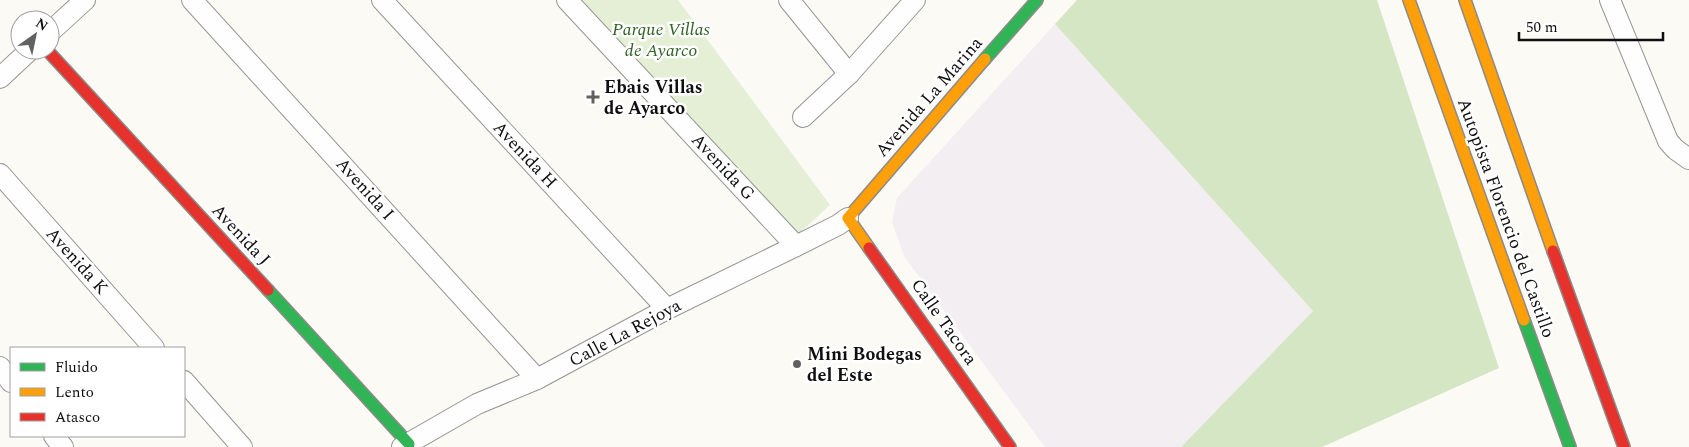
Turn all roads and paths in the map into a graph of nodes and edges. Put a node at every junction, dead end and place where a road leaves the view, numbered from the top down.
1 (85, 0) edge
2 (192, 0) edge
3 (382, 0) edge
4 (568, 0) edge
5 (789, 0) edge
6 (915, 0) edge
7 (1037, 0) edge
8 (1409, 0) edge
9 (1465, 0) edge
10 (1610, 0) edge
11 (60, 23) edge
12 (19, 60) edge
13 (56, 60) edge
14 (849, 74) junction
15 (0, 78) edge
16 (803, 117) dead end
17 (1689, 159) edge
18 (0, 174) edge
19 (848, 218) junction
20 (796, 246) junction
21 (667, 309) junction
22 (153, 347) edge
23 (0, 367) edge
24 (537, 379) junction
25 (10, 381) edge
26 (185, 382) edge
27 (55, 437) edge
28 (406, 445) edge
29 (63, 447) edge
30 (242, 447) edge
31 (1010, 447) edge
32 (1570, 447) edge
33 (1624, 447) edge

1 - 11 street
2 - 24 street, Avenida I
3 - 21 street, Avenida H
4 - 20 street, Avenida G
5 - 14 street
6 - 14 street
7 - 19 main road, Avenida La Marina
8 - 32 main road, Autopista Florencio del Castillo
9 - 33 main road, Autopista Florencio del Castillo
10 - 17 street
12 - 15 street
13 - 28 main road, Avenida J
14 - 16 street
18 - 22 street, Avenida K
19 - 20 street, Calle La Rejoya
19 - 31 main road, Calle Tacora
20 - 21 street, Calle La Rejoya
21 - 24 street, Calle La Rejoya
23 - 25 street
24 - 28 street, Calle La Rejoya
26 - 30 street
27 - 29 street

